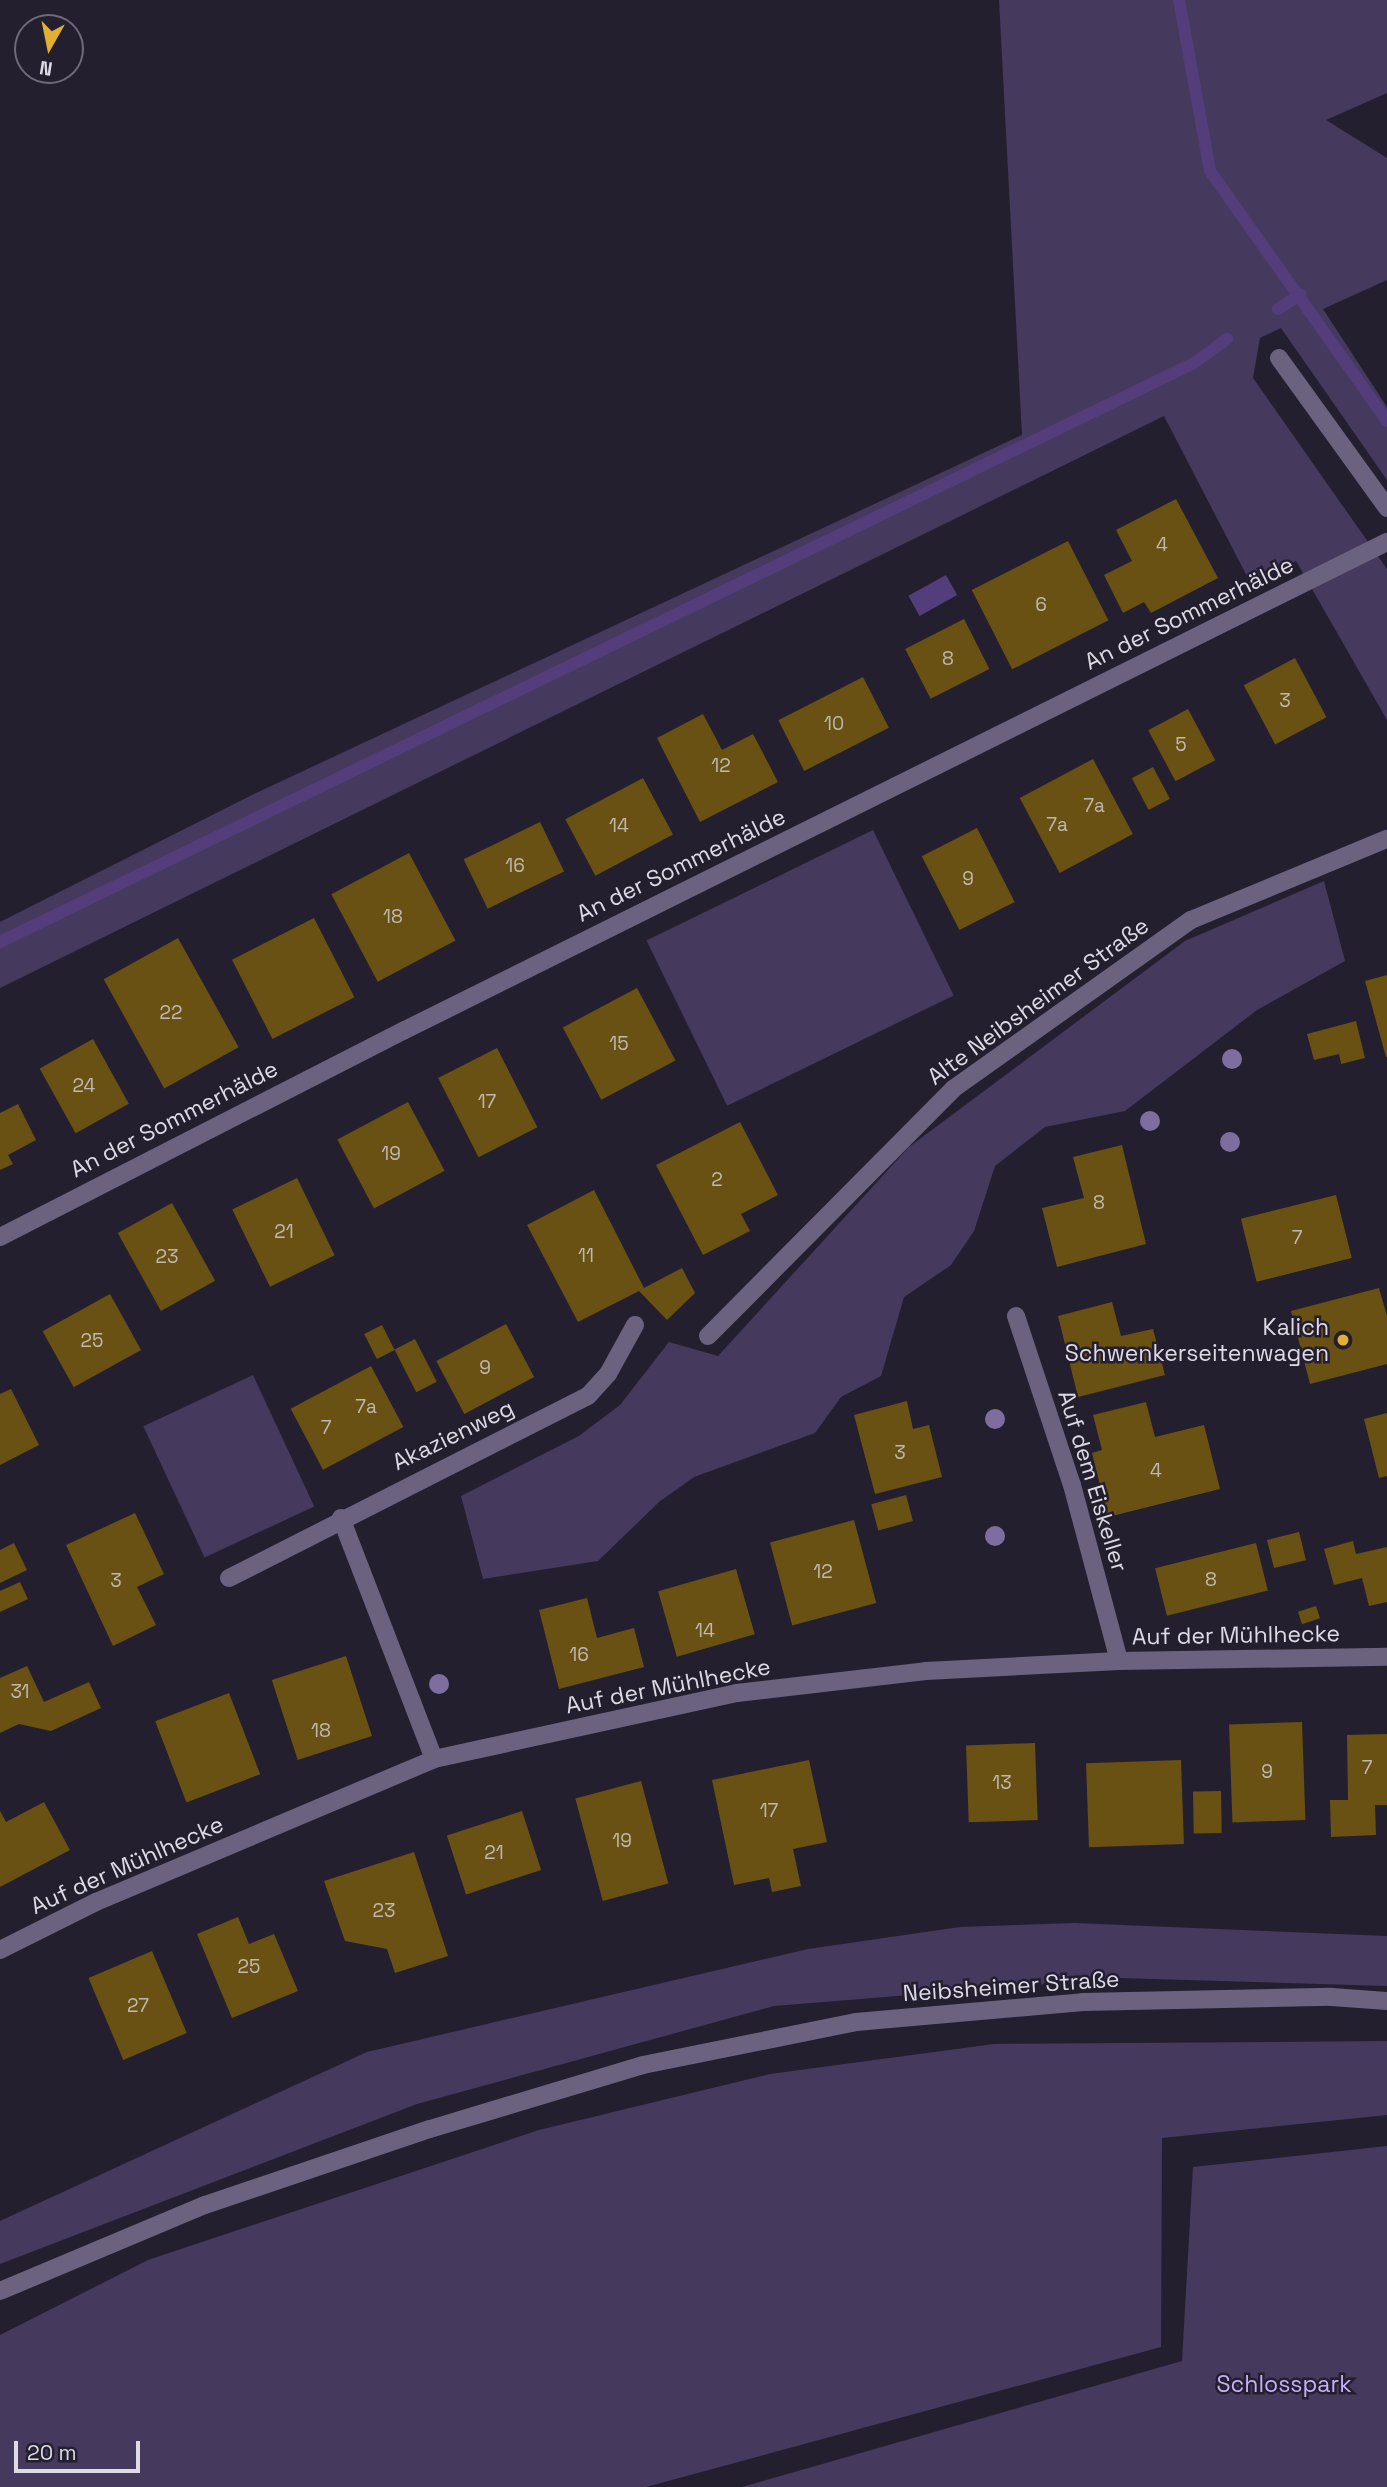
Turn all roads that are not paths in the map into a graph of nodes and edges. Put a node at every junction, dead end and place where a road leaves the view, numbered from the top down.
1 (1279, 358) dead end
2 (1387, 508) edge
3 (1387, 542) edge
4 (1387, 839) edge
5 (0, 1237) edge
6 (1016, 1316) dead end
7 (635, 1325) dead end
8 (708, 1336) dead end
9 (341, 1518) junction
10 (229, 1578) dead end
11 (1387, 1657) edge
12 (1119, 1661) junction
13 (434, 1759) junction
14 (0, 1950) edge
15 (1387, 2001) edge
16 (0, 2291) edge

1 - 2 street
3 - 5 street, An der Sommerhälde
4 - 8 street, Alte Neibsheimer Straße
6 - 12 street, Auf dem Eiskeller
7 - 9 street, Akazienweg
9 - 10 street, Akazienweg
9 - 13 street
11 - 12 street, Auf der Mühlhecke
12 - 13 street, Auf der Mühlhecke
13 - 14 street, Auf der Mühlhecke
15 - 16 street, Neibsheimer Straße

